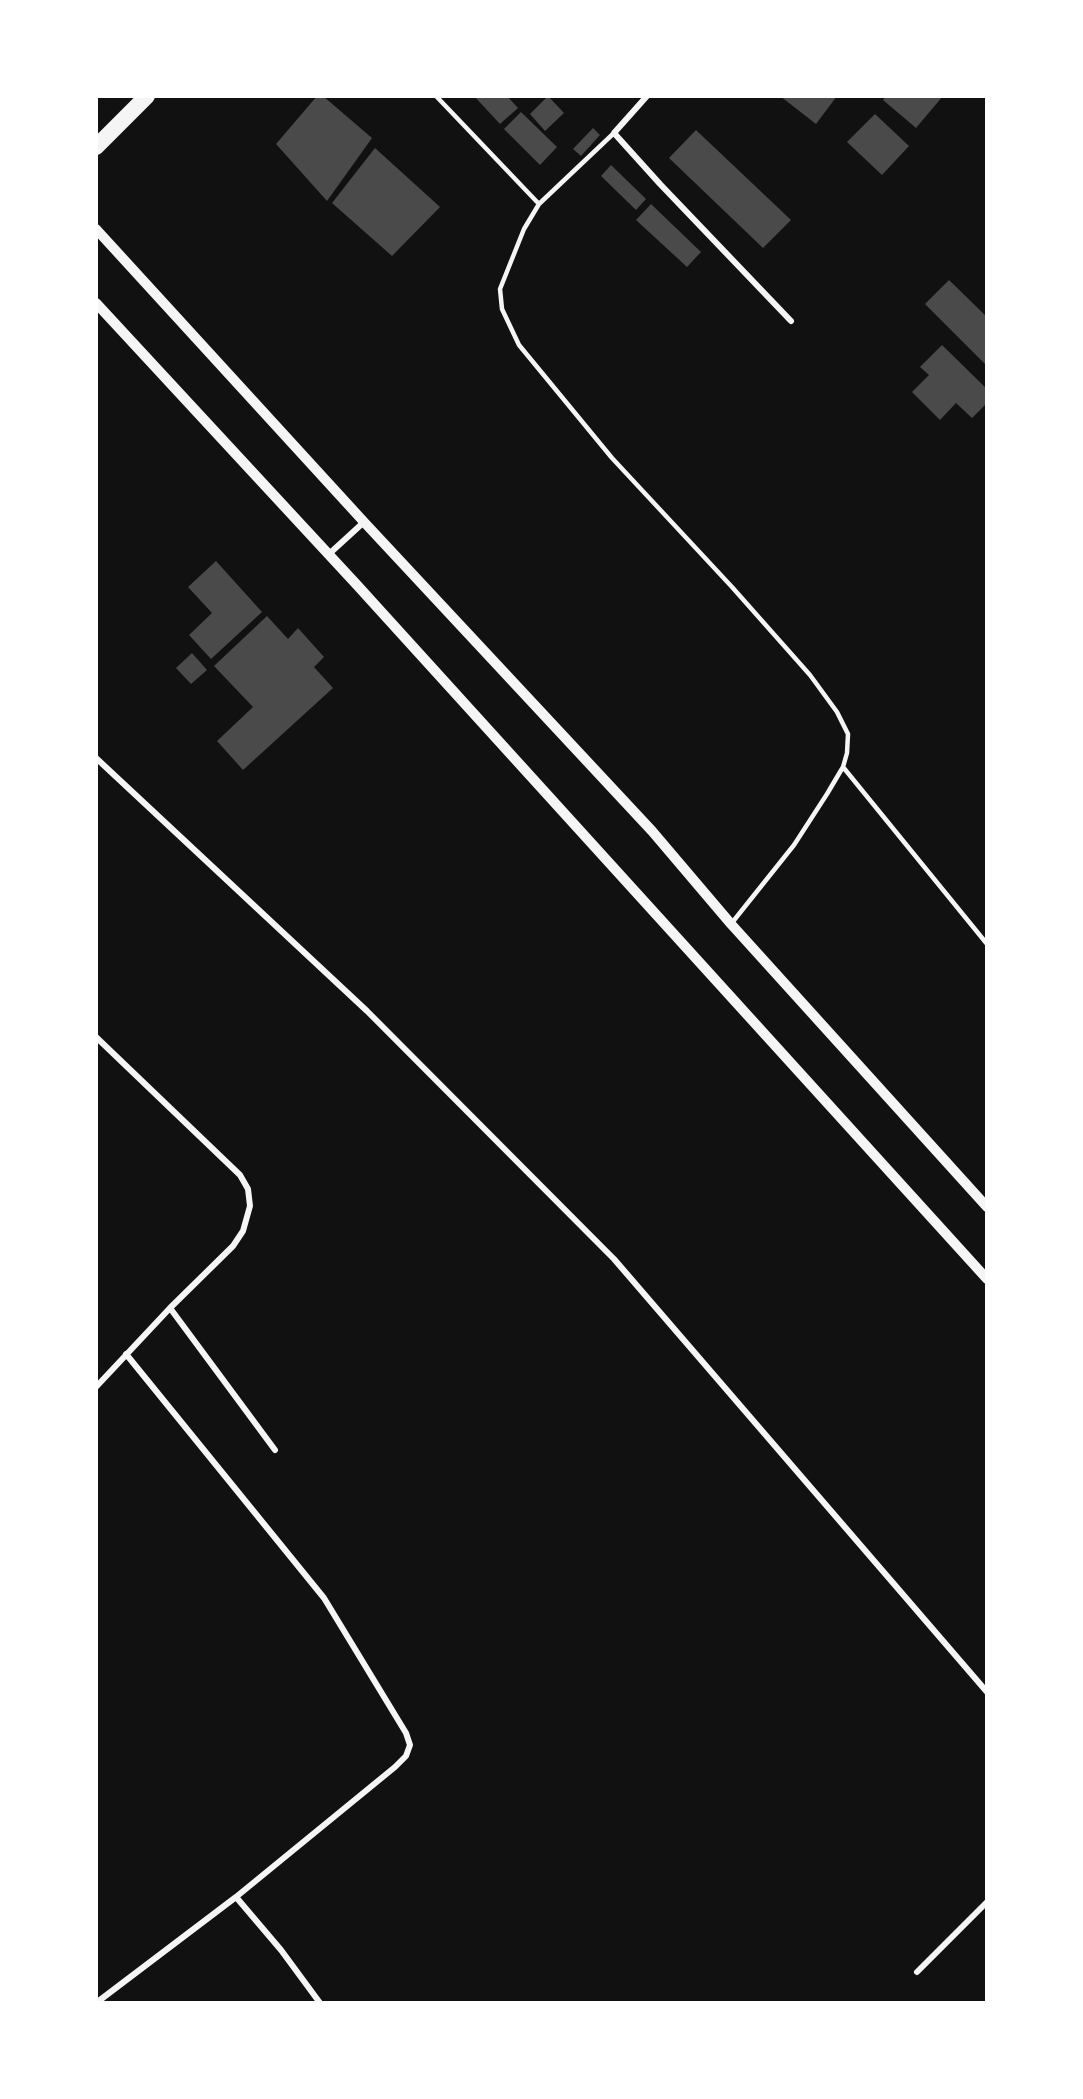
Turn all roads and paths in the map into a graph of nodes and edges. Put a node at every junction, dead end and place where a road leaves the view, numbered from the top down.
1 (147, 96) edge
2 (436, 96) edge
3 (647, 96) edge
4 (614, 133) junction
5 (96, 147) edge
6 (539, 204) junction
7 (96, 229) edge
8 (96, 303) edge
9 (791, 321) dead end
10 (364, 522) junction
11 (329, 554) junction
12 (96, 758) edge
13 (843, 767) junction
14 (731, 924) junction
15 (987, 944) edge
16 (96, 1038) edge
17 (987, 1207) edge
18 (987, 1279) edge
19 (170, 1308) junction
20 (126, 1354) junction
21 (96, 1387) edge
22 (275, 1450) dead end
23 (987, 1692) edge
24 (236, 1897) junction
25 (987, 1902) edge
26 (917, 1972) dead end
27 (96, 2003) edge
28 (320, 2003) edge

1 - 5 highway
2 - 6 lane
3 - 4 street
4 - 6 lane
4 - 9 street
6 - 13 lane
7 - 10 street
8 - 11 street
10 - 11 street
10 - 14 street
11 - 18 street
12 - 23 street
13 - 14 lane
13 - 15 lane
14 - 17 street
16 - 19 street
19 - 20 street
19 - 22 street
20 - 21 street
20 - 24 street
24 - 27 street
24 - 28 street
25 - 26 street

